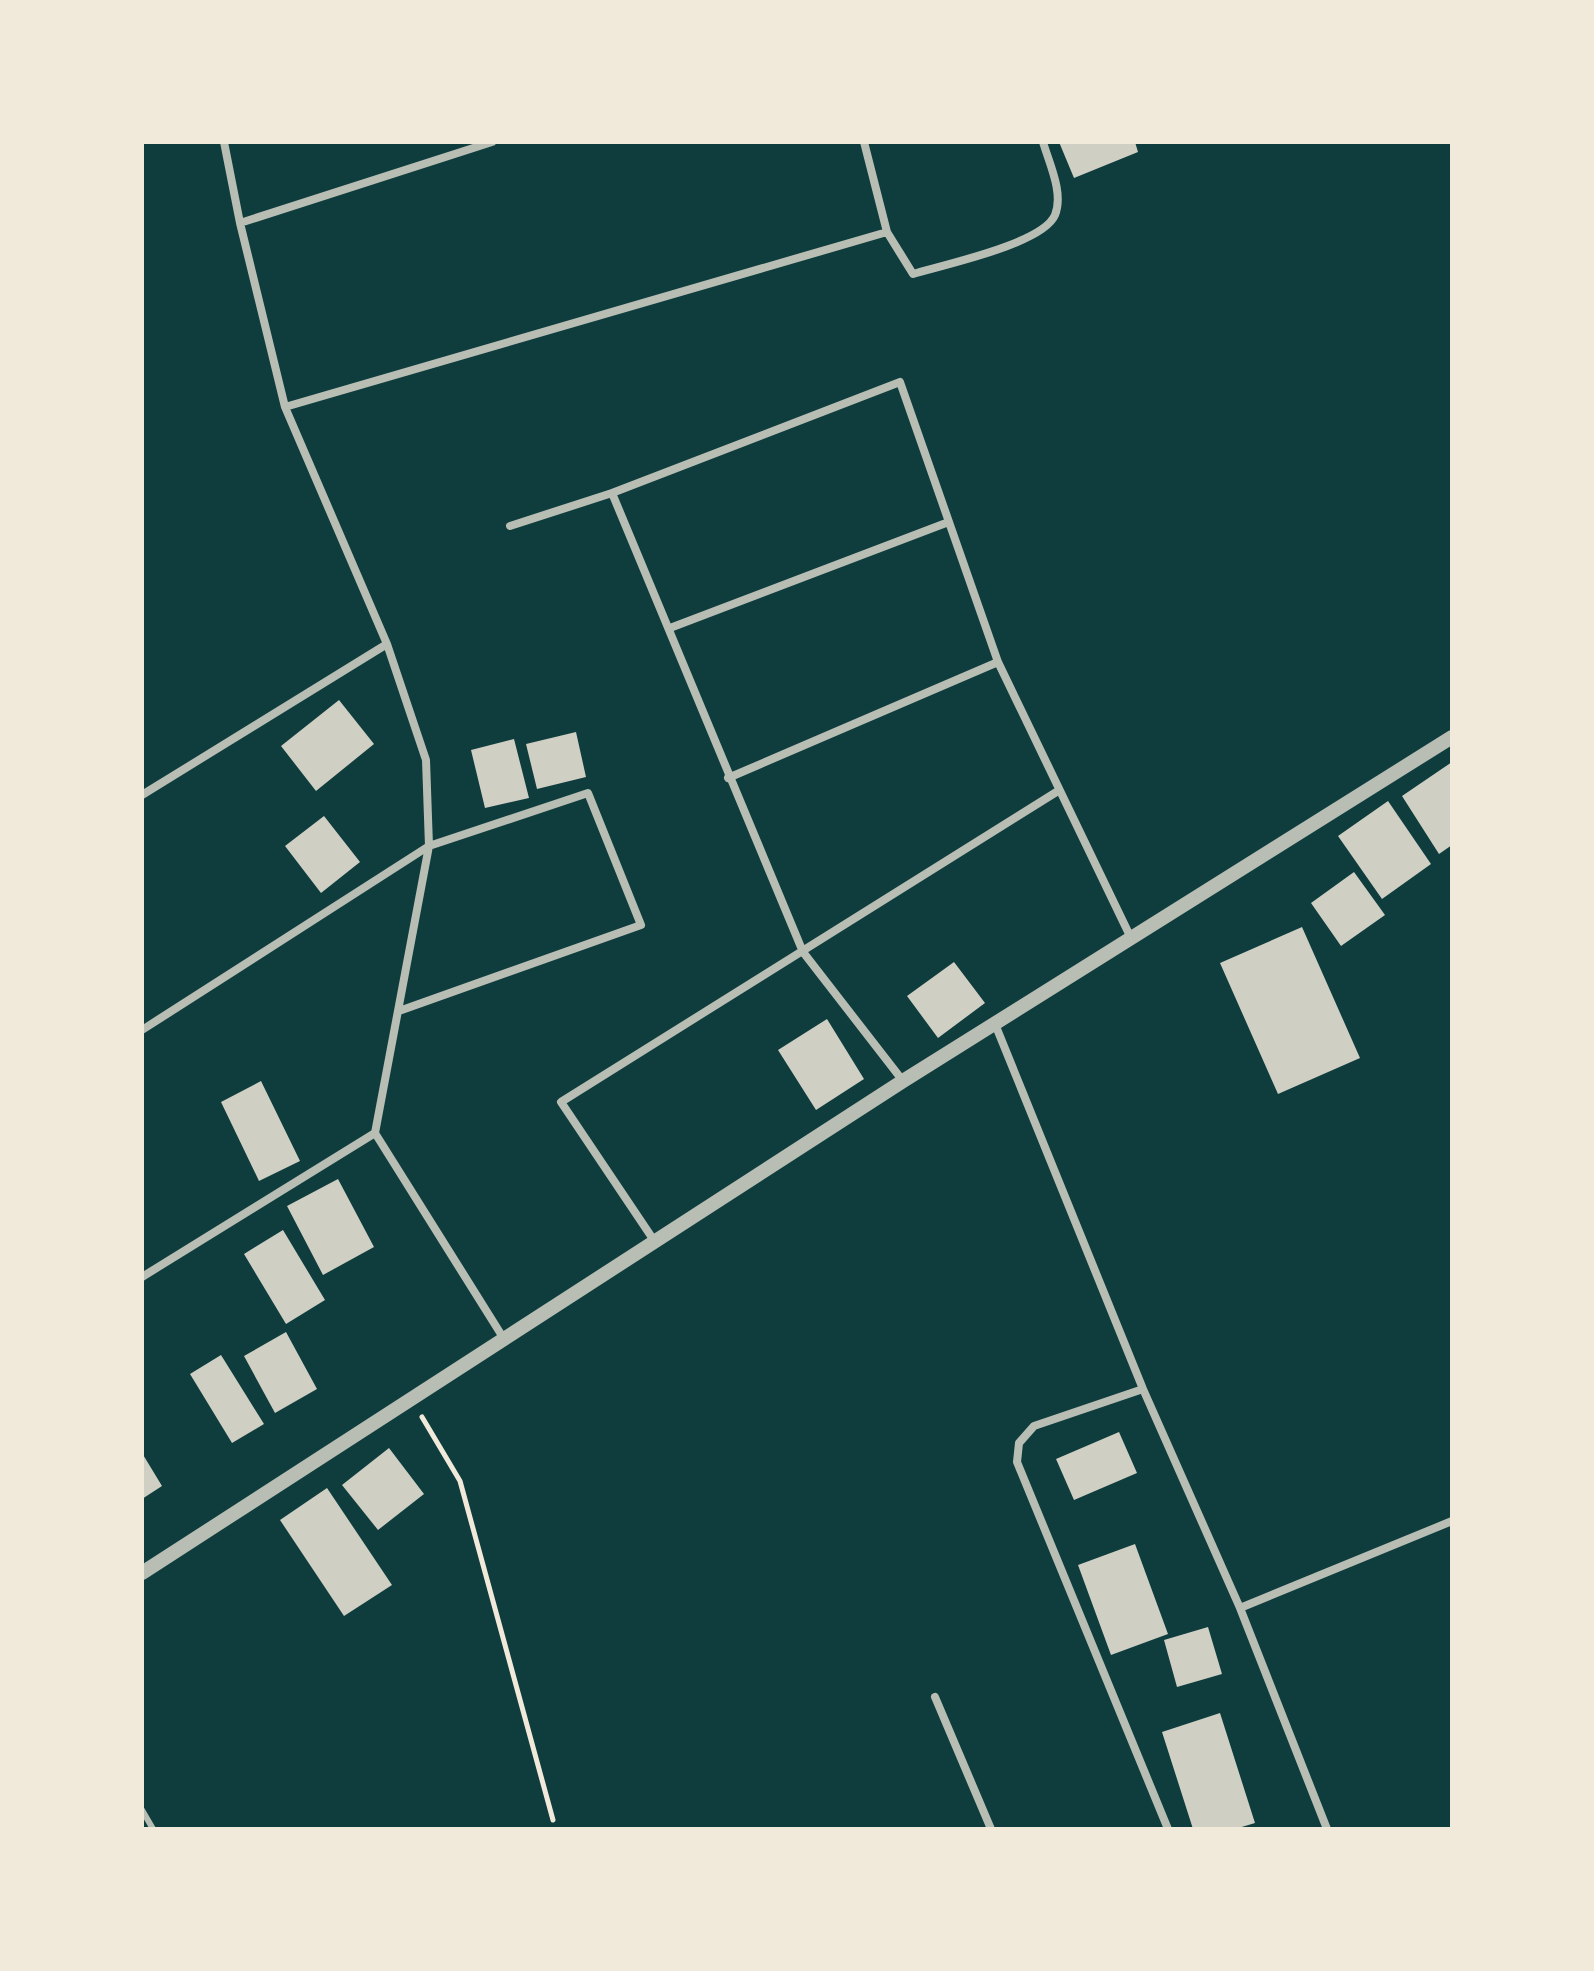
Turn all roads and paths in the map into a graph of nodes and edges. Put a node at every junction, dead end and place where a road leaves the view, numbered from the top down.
1 (224, 142) edge
2 (492, 142) edge
3 (864, 142) edge
4 (1043, 142) edge
5 (240, 223) junction
6 (887, 232) junction
7 (285, 407) junction
8 (612, 493) junction
9 (946, 523) junction
10 (510, 526) dead end
11 (670, 628) junction
12 (387, 644) junction
13 (998, 662) junction
14 (1452, 737) edge
15 (728, 778) junction
16 (1058, 791) junction
17 (142, 795) edge
18 (429, 846) junction
19 (1131, 938) junction
20 (803, 952) junction
21 (399, 1011) junction
22 (995, 1024) junction
23 (142, 1030) edge
24 (903, 1081) junction
25 (375, 1133) junction
26 (655, 1242) junction
27 (142, 1277) edge
28 (504, 1339) junction
29 (1143, 1389) junction
30 (412, 1399) junction
31 (1452, 1521) edge
32 (142, 1573) edge
33 (1240, 1608) junction
34 (935, 1697) dead end
35 (142, 1810) edge
36 (553, 1820) dead end
37 (153, 1829) edge
38 (991, 1829) edge
39 (1168, 1829) edge
40 (1327, 1829) edge

1 - 5 street
2 - 5 street
3 - 6 street
4 - 6 street
5 - 7 street
6 - 7 street
7 - 12 street
8 - 9 street
8 - 10 street
8 - 11 street
9 - 11 street
9 - 13 street
11 - 15 street
12 - 17 street
12 - 18 street
13 - 15 street
13 - 16 street
14 - 19 street
15 - 20 street
16 - 19 street
16 - 20 street
18 - 21 street
18 - 21 street
18 - 23 street
19 - 22 street
20 - 24 street
20 - 26 street
21 - 25 street
22 - 24 street
22 - 29 street
24 - 26 street
25 - 27 street
25 - 28 street
26 - 28 street
28 - 30 street
29 - 33 street
29 - 39 street
30 - 32 street
30 - 36 path
31 - 33 street
33 - 40 street
34 - 38 street
35 - 37 lane

